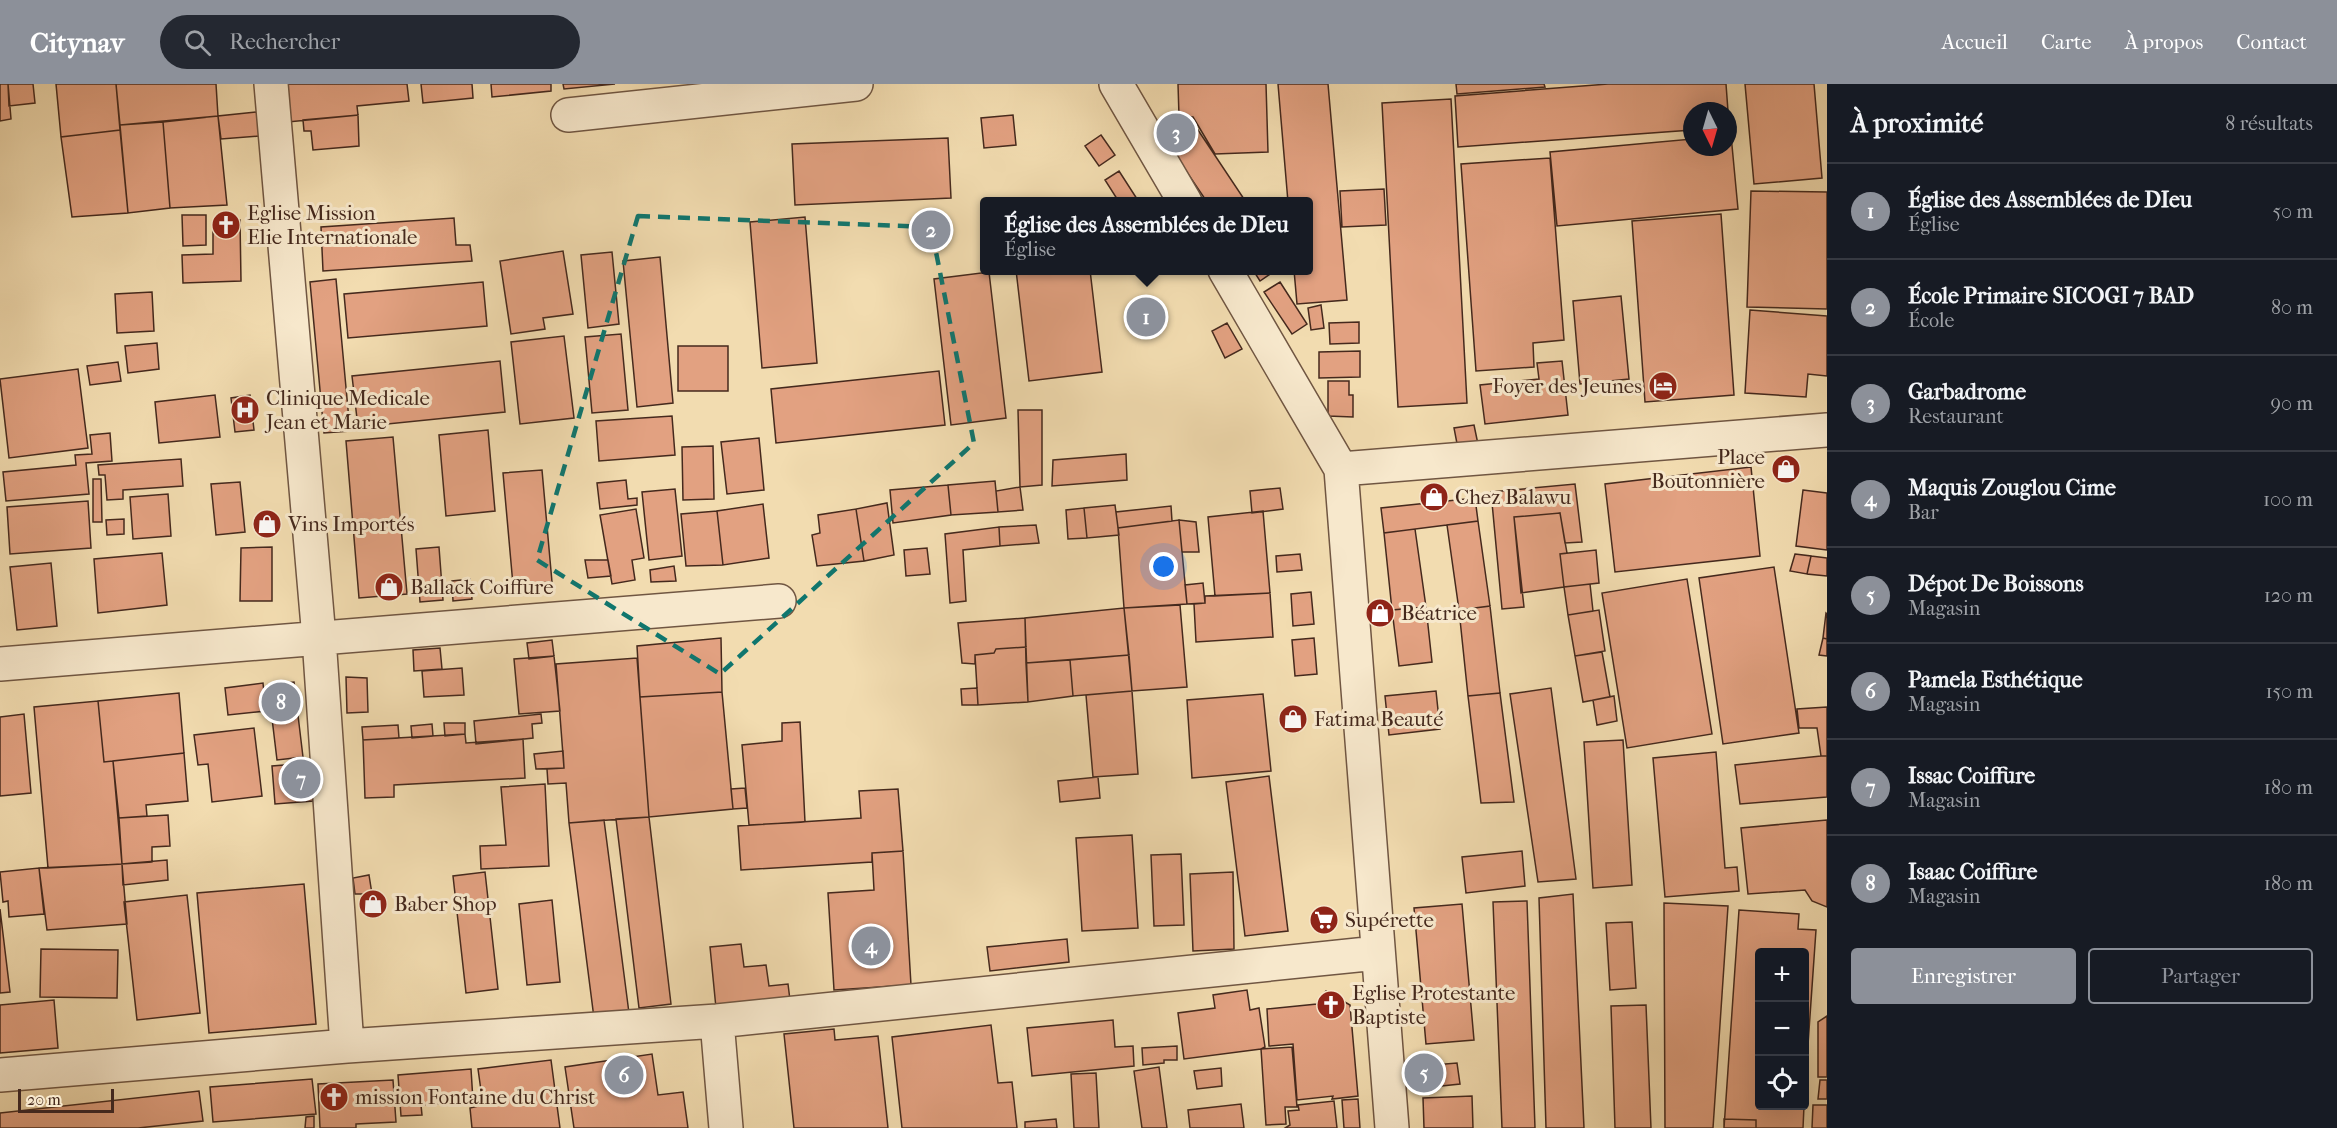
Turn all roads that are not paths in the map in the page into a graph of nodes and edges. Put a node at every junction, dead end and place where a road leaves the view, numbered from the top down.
1 (271, 84) edge
2 (856, 84) edge
3 (1116, 84) edge
4 (568, 115) dead end
5 (1183, 197) edge
6 (1228, 275) edge
7 (1827, 430) edge
8 (1341, 470) junction
9 (779, 601) dead end
10 (319, 638) junction
11 (0, 664) edge
12 (1377, 952) junction
13 (717, 1021) junction
14 (347, 1046) junction
15 (0, 1076) edge
16 (726, 1128) edge
17 (1392, 1128) edge

1 - 10 street
2 - 4 street
3 - 5 street
6 - 8 street
7 - 8 street
8 - 12 street
9 - 10 street
10 - 11 street
10 - 14 street
12 - 13 street
12 - 17 street
13 - 14 street
13 - 16 street
14 - 15 street

